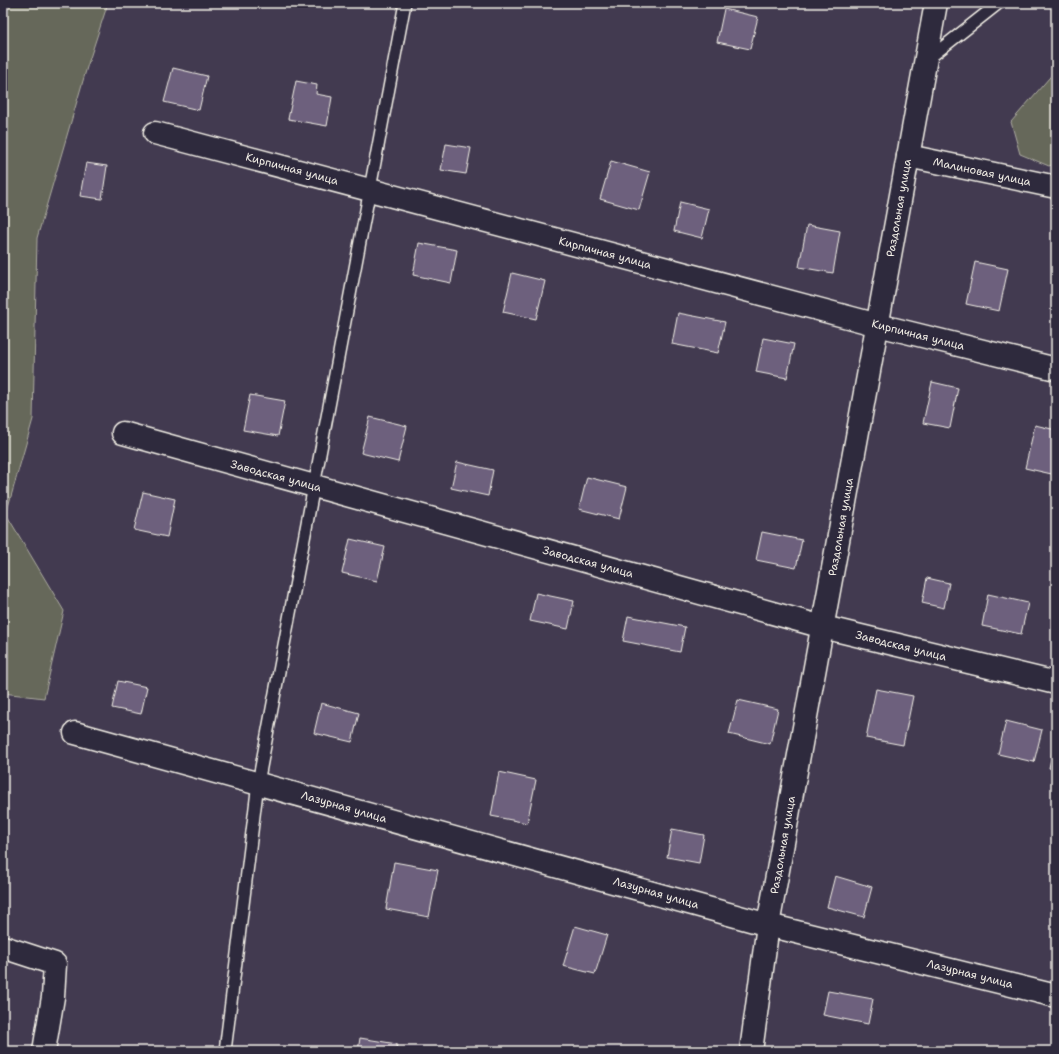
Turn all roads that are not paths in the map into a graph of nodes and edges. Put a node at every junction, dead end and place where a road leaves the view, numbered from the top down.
1 (405, 3) edge
2 (936, 3) edge
3 (999, 3) edge
4 (926, 60) junction
5 (155, 133) dead end
6 (908, 156) junction
7 (1056, 187) edge
8 (369, 190) junction
9 (878, 325) junction
10 (1056, 369) edge
11 (123, 433) dead end
12 (313, 486) junction
13 (823, 627) junction
14 (1056, 683) edge
15 (75, 733) dead end
16 (258, 783) junction
17 (768, 924) junction
18 (3, 946) edge
19 (1056, 996) edge
20 (44, 1051) edge
21 (225, 1051) edge
22 (751, 1051) edge

1 - 8 lane
2 - 4 street, Раздольная улица
3 - 4 lane
4 - 6 street, Раздольная улица
5 - 8 street, Кирпичная улица
6 - 7 street, Малиновая улица
6 - 9 street, Раздольная улица
8 - 9 street, Кирпичная улица
8 - 12 lane
9 - 10 street, Кирпичная улица
9 - 13 street, Раздольная улица
11 - 12 street, Заводская улица
12 - 13 street, Заводская улица
12 - 16 lane
13 - 14 street, Заводская улица
13 - 17 street, Раздольная улица
15 - 16 street, Лазурная улица
16 - 17 street, Лазурная улица
16 - 21 lane
17 - 19 street, Лазурная улица
17 - 22 street, Раздольная улица
18 - 20 street

